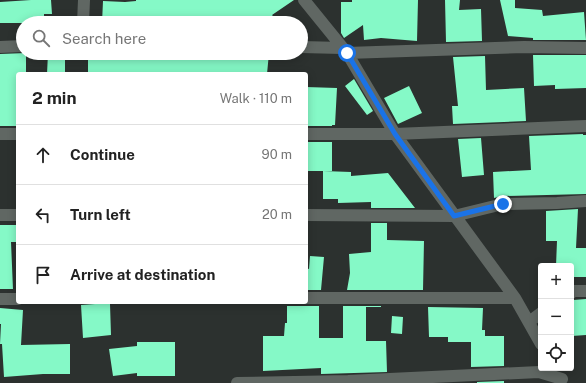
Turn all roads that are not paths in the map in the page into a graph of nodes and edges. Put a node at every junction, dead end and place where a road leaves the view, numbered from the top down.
1 (84, 0) edge
2 (304, 0) edge
3 (83, 16) edge
4 (16, 46) edge
5 (0, 47) edge
6 (308, 47) edge
7 (586, 48) edge
8 (344, 50) junction
9 (586, 126) edge
10 (0, 134) edge
11 (16, 134) edge
12 (308, 134) edge
13 (395, 134) junction
14 (586, 201) edge
15 (0, 215) edge
16 (16, 215) edge
17 (308, 215) edge
18 (454, 216) junction
19 (574, 291) edge
20 (586, 291) edge
21 (308, 298) edge
22 (515, 298) junction
23 (0, 299) edge
24 (16, 299) edge
25 (538, 315) edge
26 (529, 322) junction
27 (538, 338) edge
28 (557, 371) edge
29 (563, 381) edge
30 (237, 383) edge

1 - 3 street
2 - 8 street
4 - 5 street
6 - 8 street
7 - 8 street
8 - 13 street
9 - 13 street
10 - 11 street
12 - 13 street
13 - 18 street
14 - 18 street
15 - 16 street
17 - 18 street
18 - 22 street
19 - 20 street
21 - 22 street
22 - 26 street
23 - 24 street
25 - 26 street
26 - 27 street
28 - 29 street
29 - 30 street

